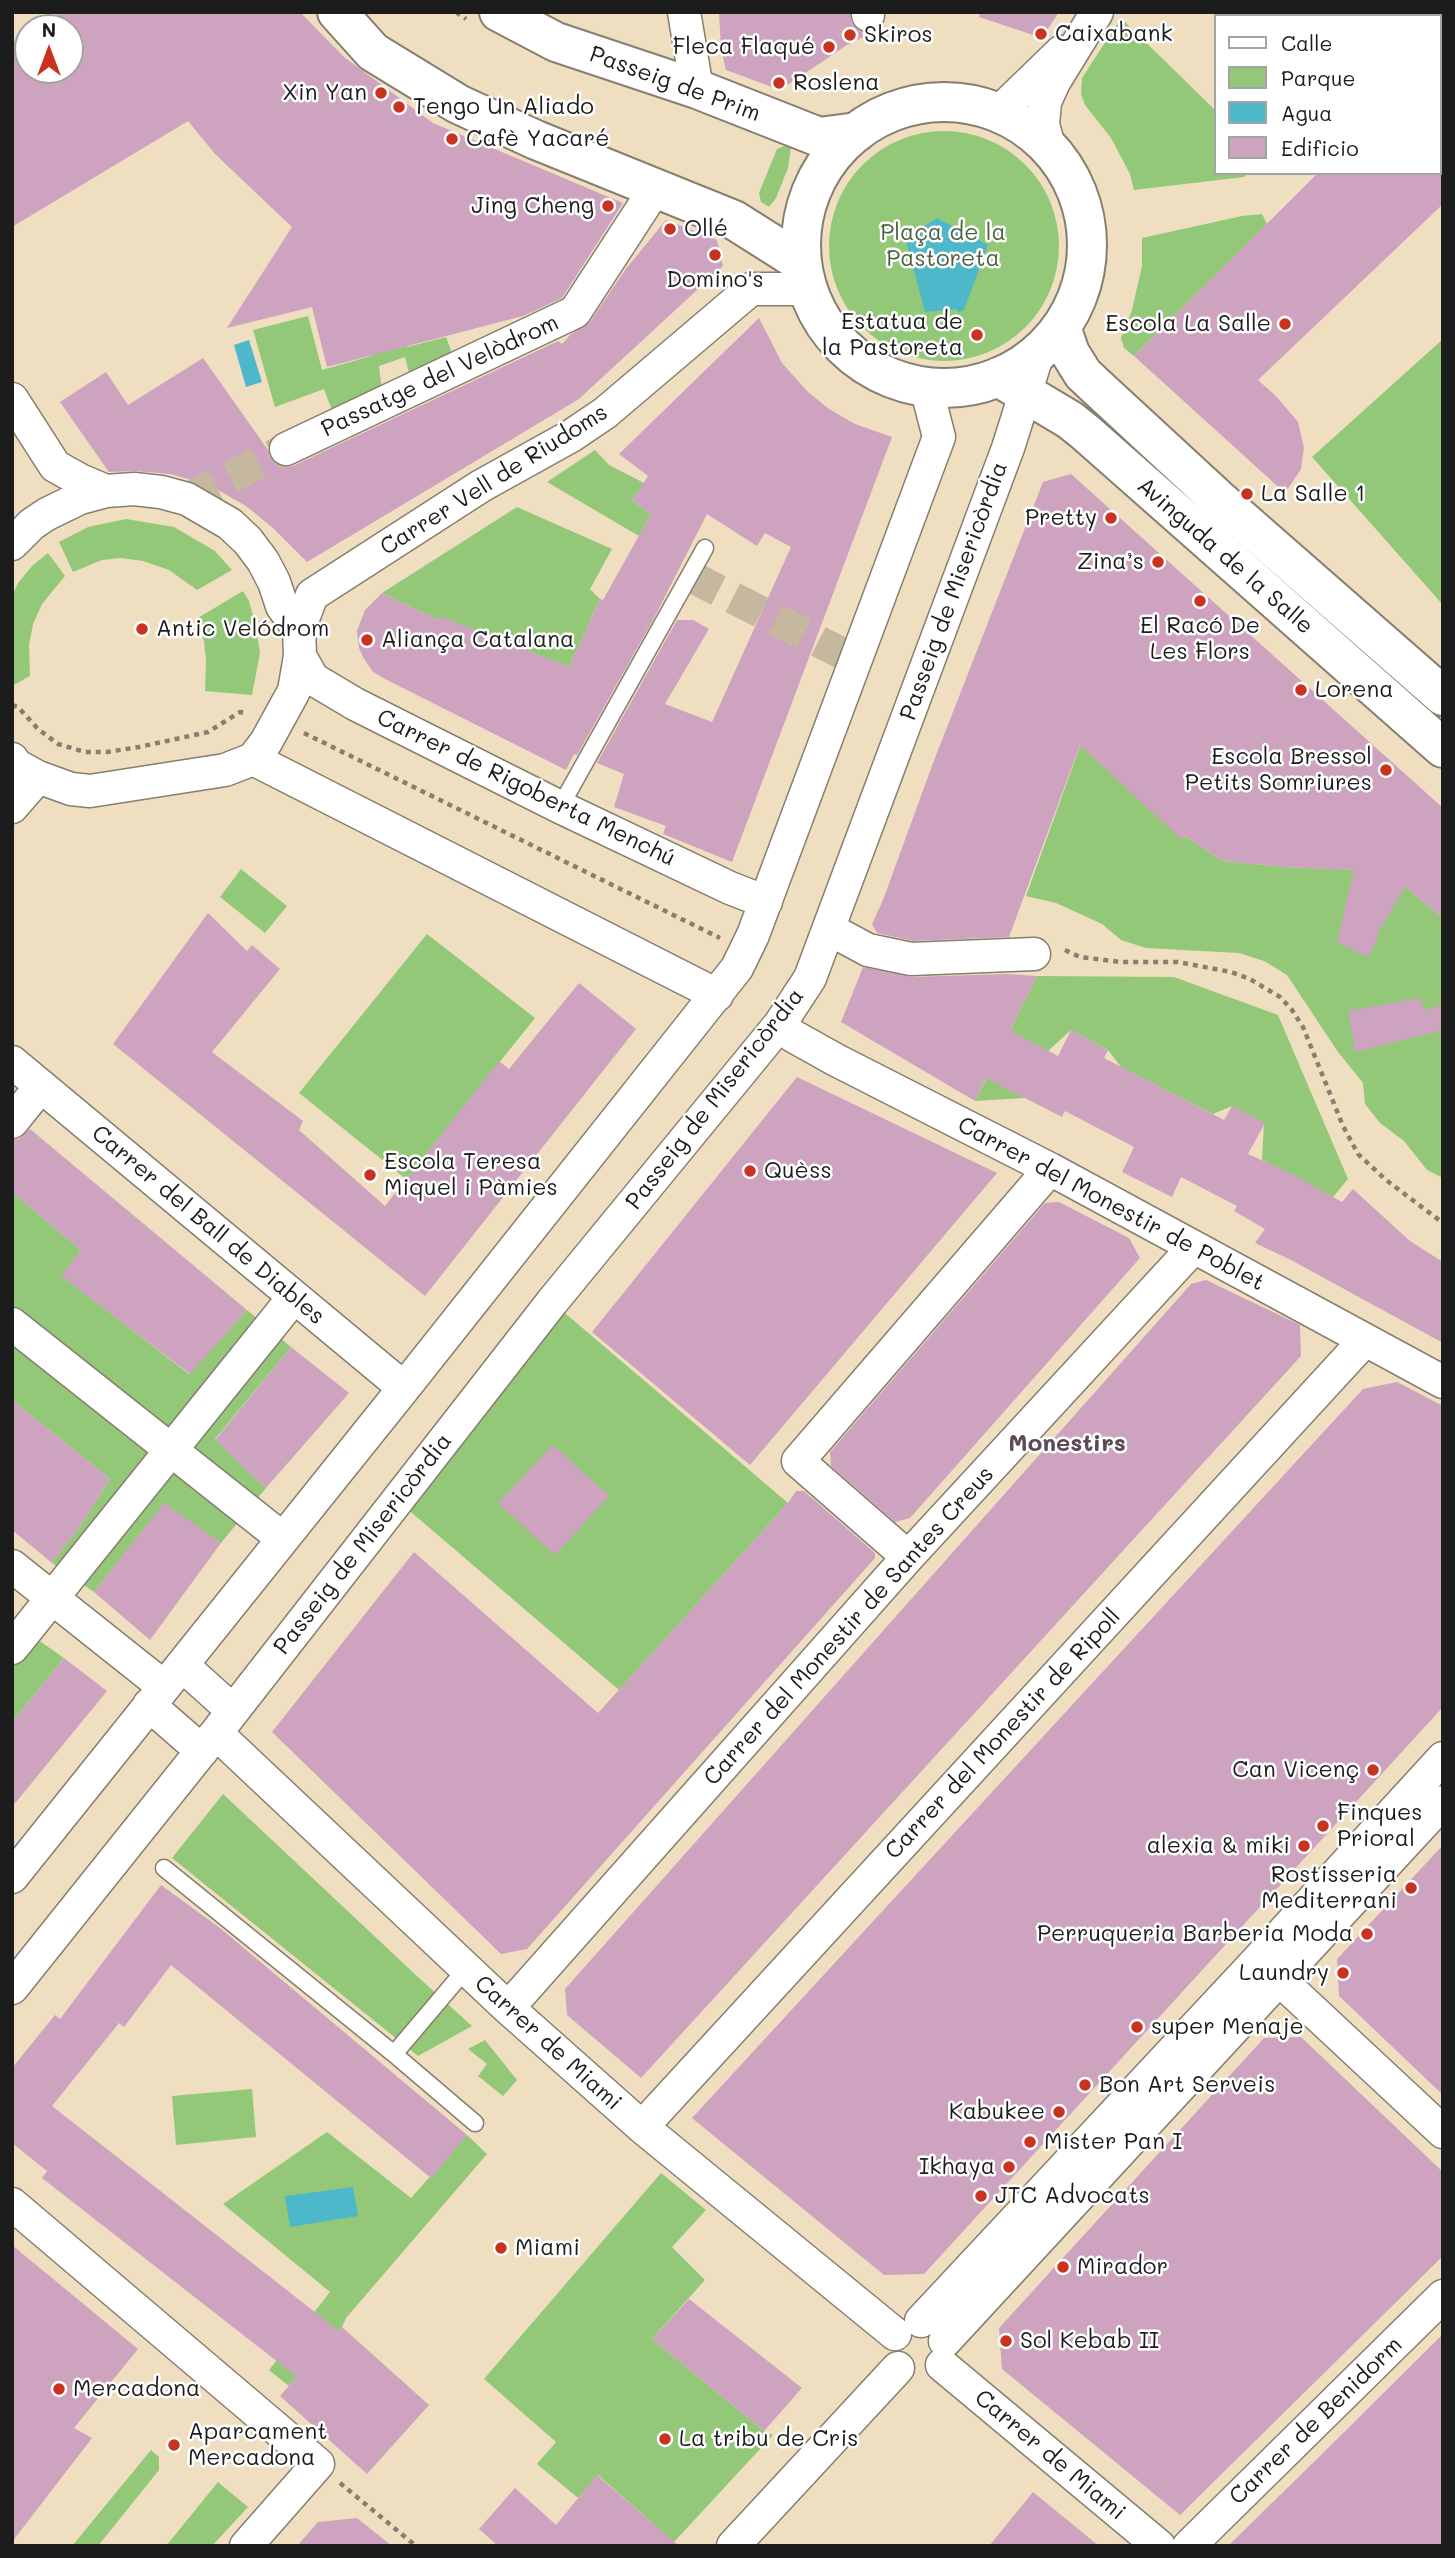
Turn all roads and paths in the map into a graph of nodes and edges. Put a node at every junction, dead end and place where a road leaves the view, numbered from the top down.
1 (337, 12) edge
2 (499, 12) edge
3 (684, 12) edge
4 (1093, 19) edge
5 (697, 89) junction
6 (998, 113) junction
7 (857, 132) junction
8 (1049, 147) junction
9 (655, 189) junction
10 (805, 276) junction
11 (1049, 340) junction
12 (1012, 385) junction
13 (926, 387) junction
14 (12, 399) edge
15 (286, 449) tunnel mouth
16 (55, 466) junction
17 (106, 491) junction
18 (47, 514) junction
19 (12, 544) edge
20 (705, 548) dead end
21 (299, 643) junction
22 (1443, 696) edge
23 (1443, 748) edge
24 (12, 759) edge
25 (253, 759) junction
26 (38, 777) junction
27 (12, 807) edge
28 (560, 807) junction
29 (765, 902) junction
30 (829, 929) junction
31 (1044, 950) joint
32 (717, 995) junction
33 (780, 1024) junction
34 (12, 1062) edge
35 (41, 1086) junction
36 (12, 1122) edge
37 (1050, 1169) junction
38 (1443, 1223) edge
39 (1194, 1247) junction
40 (294, 1297) junction
41 (12, 1324) edge
42 (1365, 1340) junction
43 (1443, 1382) edge
44 (404, 1388) junction
45 (171, 1450) junction
46 (282, 1538) junction
47 (908, 1557) junction
48 (12, 1566) edge
49 (54, 1599) junction
50 (12, 1648) edge
51 (165, 1685) junction
52 (217, 1731) junction
53 (1443, 1758) edge
54 (1443, 1802) edge
55 (164, 1868) dead end
56 (12, 1877) edge
57 (466, 1969) junction
58 (1269, 1970) junction
59 (12, 1988) edge
60 (508, 2008) junction
61 (394, 2054) junction
62 (475, 2123) dead end
63 (642, 2127) junction
64 (1443, 2133) edge
65 (12, 2204) edge
66 (1443, 2296) edge
67 (926, 2340) junction
68 (898, 2368) junction
69 (318, 2464) junction
70 (246, 2546) edge
71 (416, 2546) edge
72 (733, 2546) edge
73 (1159, 2546) edge
74 (1189, 2546) edge

1 - 9 street
2 - 5 street, Passeig de Prim
3 - 5 street
4 - 6 street
4 - 8 street
5 - 7 street, Passeig de Prim
6 - 7 street
6 - 8 street
7 - 10 street
8 - 11 street
9 - 10 street
9 - 15 street, Passatge del Velòdrom
10 - 13 street
10 - 21 street, Carrer Vell de Riudoms
11 - 12 street
11 - 22 street, Avinguda de la Salle
12 - 13 street
12 - 23 street, Avinguda de la Salle
12 - 30 street, Passeig de Misericòrdia
13 - 29 street
14 - 16 street
16 - 17 street
16 - 18 street
17 - 18 street
17 - 21 street, Carrer de Rigoberta Menchú
18 - 19 street
20 - 28 lane
21 - 25 street, Carrer Vell de Riudoms
21 - 28 street, Carrer de Rigoberta Menchú
24 - 26 street
25 - 26 street
25 - 32 street
26 - 27 street
28 - 29 street, Carrer de Rigoberta Menchú
29 - 32 street
30 - 31 street
30 - 33 street, Passeig de Misericòrdia
31 - 38 path
32 - 44 street
33 - 37 street, Carrer del Monestir de Poblet
33 - 52 street, Passeig de Misericòrdia
34 - 35 street, Carrer del Ball de Diables
35 - 36 street
35 - 40 street, Carrer del Ball de Diables
37 - 39 street, Carrer del Monestir de Poblet
37 - 47 street
39 - 42 street, Carrer del Monestir de Poblet
39 - 47 street, Carrer del Monestir de Santes Creus
40 - 44 street, Carrer del Ball de Diables
40 - 45 street
41 - 45 street
42 - 43 street, Carrer del Monestir de Poblet
42 - 63 street, Carrer del Monestir de Ripoll
44 - 46 street
45 - 46 street
45 - 49 street
46 - 51 street
47 - 60 street, Carrer del Monestir de Santes Creus
48 - 49 street
49 - 50 street
49 - 51 street
51 - 52 street
51 - 52 street
51 - 56 street
52 - 57 street, Carrer de Miami
52 - 59 street, Passeig de Misericòrdia
53 - 58 street
54 - 58 street
55 - 61 lane
57 - 60 street, Carrer de Miami
57 - 61 lane
58 - 64 street
58 - 67 street
60 - 63 street, Carrer de Miami
61 - 62 lane
63 - 67 street, Carrer de Miami
65 - 69 street
66 - 74 street, Carrer de Benidorm
67 - 68 street
67 - 68 street
67 - 73 street, Carrer de Miami
68 - 72 street
69 - 70 street
69 - 71 path

